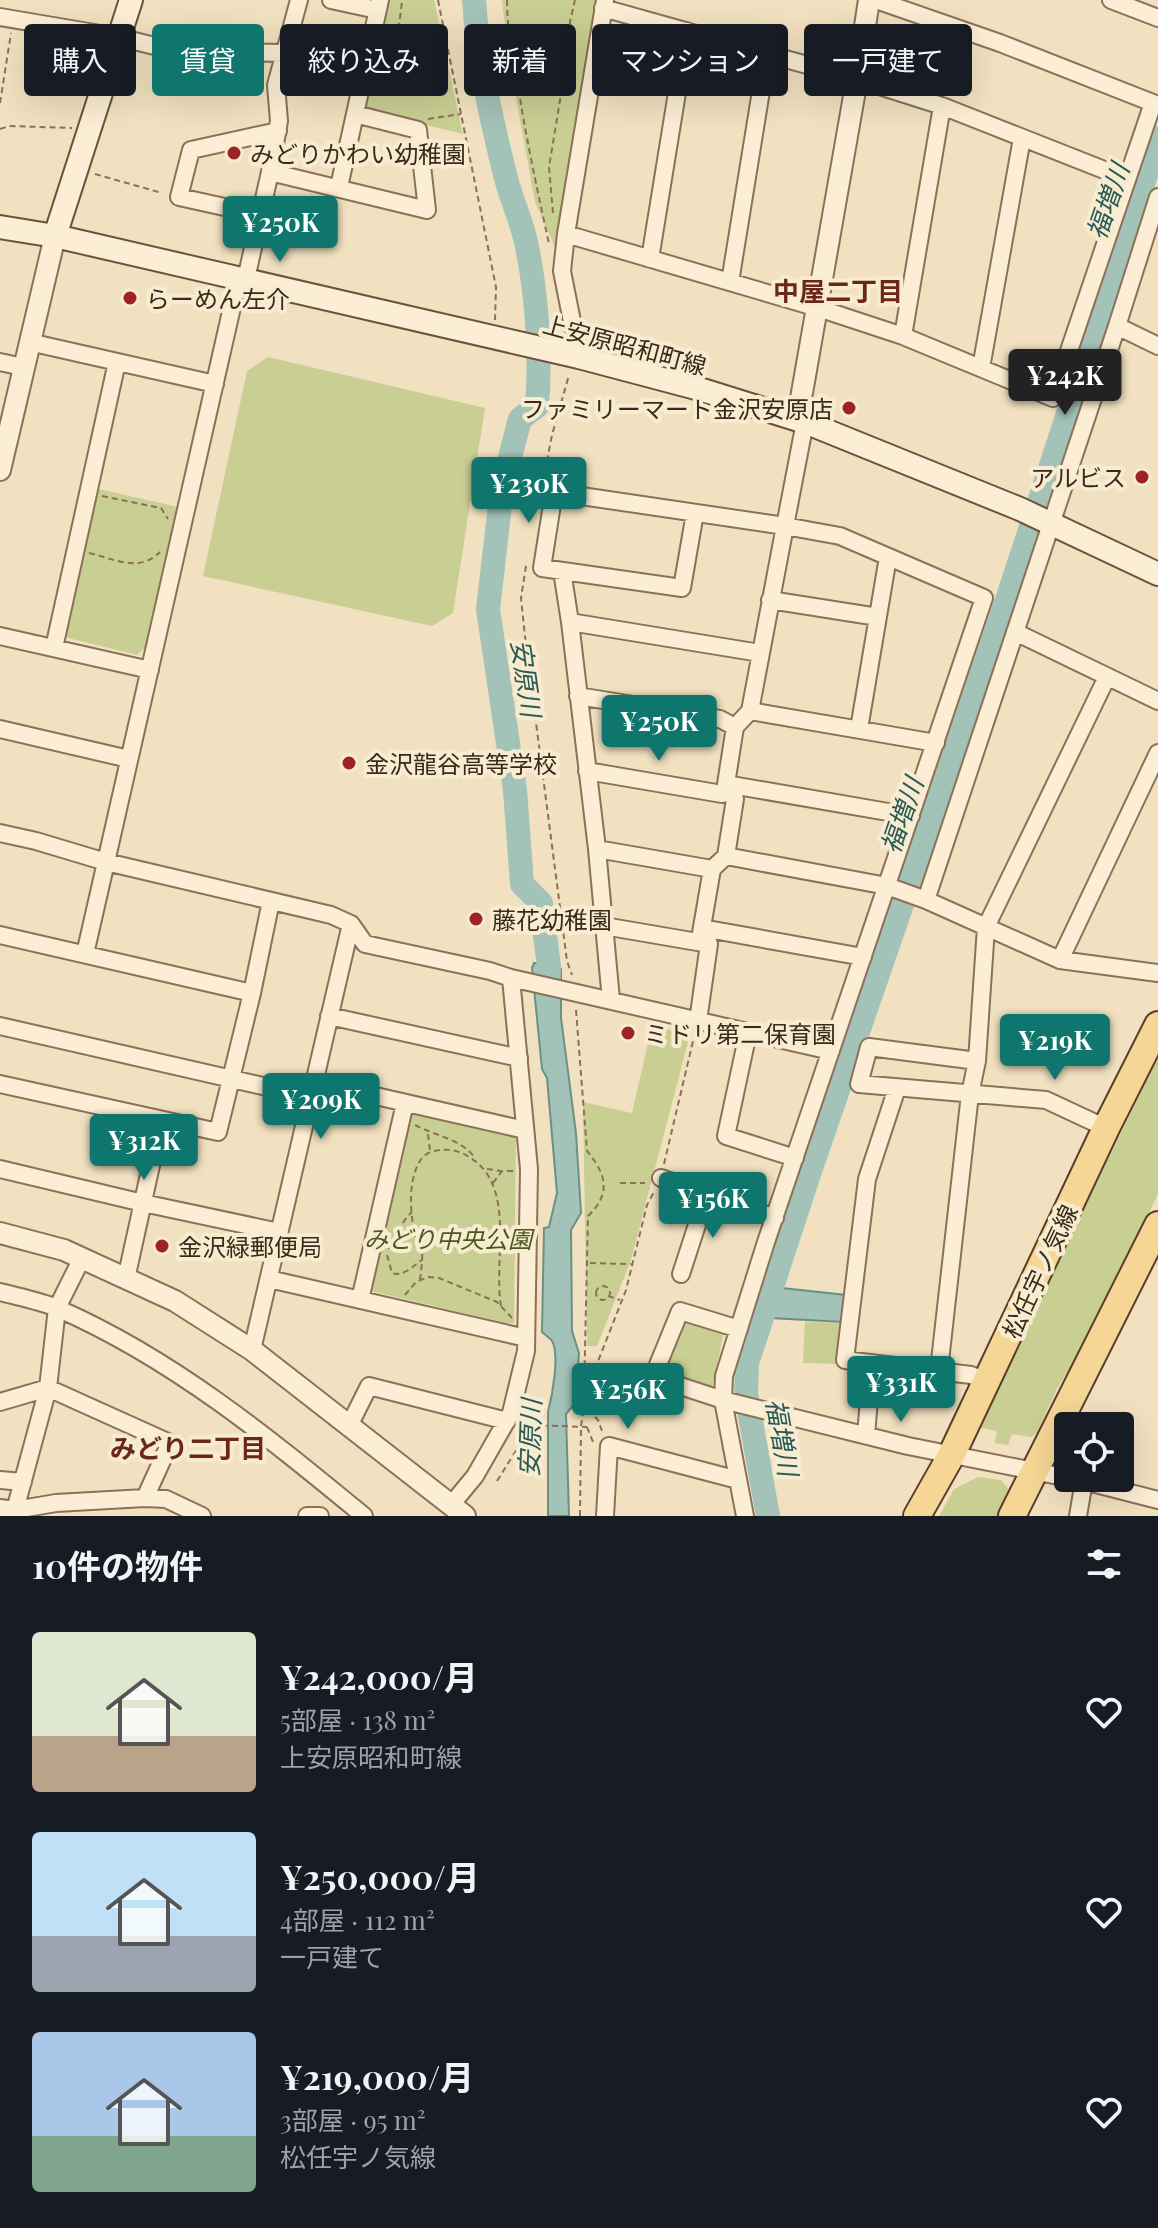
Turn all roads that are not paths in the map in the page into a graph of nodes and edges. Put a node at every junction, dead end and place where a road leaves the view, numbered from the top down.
1 (131, 0) edge
2 (299, 0) edge
3 (331, 0) edge
4 (869, 0) edge
5 (876, 0) edge
6 (1111, 0) edge
7 (604, 4) edge
8 (378, 5) edge
9 (7, 18) edge
10 (1158, 18) edge
11 (42, 24) edge
12 (123, 24) edge
13 (293, 24) edge
14 (665, 24) edge
15 (865, 24) edge
16 (136, 41) edge
17 (280, 53) edge
18 (280, 71) edge
19 (1158, 85) edge
20 (99, 96) edge
21 (676, 96) edge
22 (760, 96) edge
23 (854, 96) edge
24 (911, 96) edge
25 (1156, 104) edge
26 (942, 106) junction
27 (355, 114) junction
28 (278, 131) junction
29 (1022, 138) junction
30 (270, 172) junction
31 (1127, 179) junction
32 (339, 187) junction
33 (1158, 197) edge
34 (261, 215) junction
35 (0, 227) edge
36 (566, 234) junction
37 (55, 236) junction
38 (650, 259) junction
39 (246, 279) junction
40 (730, 282) junction
41 (818, 308) junction
42 (1117, 326) junction
43 (903, 336) junction
44 (29, 342) junction
45 (1158, 346) edge
46 (576, 356) junction
47 (0, 362) edge
48 (117, 362) junction
49 (23, 367) junction
50 (981, 368) junction
51 (215, 384) junction
52 (805, 422) junction
53 (1, 461) edge
54 (695, 513) junction
55 (1048, 520) junction
56 (785, 526) junction
57 (888, 557) junction
58 (562, 571) junction
59 (1158, 574) edge
60 (770, 600) junction
61 (878, 617) junction
62 (570, 622) junction
63 (1015, 632) junction
64 (0, 636) edge
65 (54, 648) junction
66 (760, 653) junction
67 (150, 670) junction
68 (1107, 677) junction
69 (578, 696) junction
70 (1158, 701) edge
71 (750, 711) junction
72 (735, 727) junction
73 (0, 729) edge
74 (859, 729) junction
75 (936, 743) junction
76 (1158, 753) edge
77 (129, 759) junction
78 (587, 771) junction
79 (728, 788) junction
80 (911, 816) junction
81 (0, 833) edge
82 (597, 849) junction
83 (726, 856) junction
84 (106, 862) junction
85 (712, 869) junction
86 (892, 888) junction
87 (922, 898) junction
88 (271, 901) junction
89 (351, 924) junction
90 (604, 926) junction
91 (986, 927) junction
92 (0, 935) edge
93 (706, 936) junction
94 (85, 954) junction
95 (863, 957) junction
96 (1060, 960) junction
97 (1158, 973) edge
98 (516, 979) junction
99 (252, 993) junction
100 (611, 1000) junction
101 (329, 1016) junction
102 (698, 1021) junction
103 (1158, 1025) edge
104 (0, 1026) edge
105 (748, 1033) junction
106 (831, 1051) junction
107 (519, 1058) junction
108 (977, 1061) junction
109 (231, 1078) junction
110 (0, 1084) edge
111 (897, 1088) junction
112 (312, 1089) junction
113 (970, 1094) junction
114 (403, 1110) junction
115 (161, 1120) junction
116 (1106, 1128) junction
117 (525, 1130) junction
118 (795, 1158) junction
119 (0, 1169) edge
120 (659, 1180) road end
121 (707, 1194) junction
122 (143, 1203) junction
123 (775, 1218) junction
124 (1158, 1225) edge
125 (279, 1232) junction
126 (0, 1233) edge
127 (82, 1258) junction
128 (681, 1274) dead end
129 (126, 1279) junction
130 (269, 1279) junction
131 (0, 1292) edge
132 (360, 1300) junction
133 (57, 1308) junction
134 (739, 1329) junction
135 (526, 1338) junction
136 (252, 1350) junction
137 (872, 1363) junction
138 (939, 1370) junction
139 (987, 1381) junction
140 (48, 1388) junction
141 (728, 1401) junction
142 (0, 1402) edge
143 (507, 1421) junction
144 (349, 1426) junction
145 (866, 1435) junction
146 (952, 1454) junction
147 (1036, 1471) junction
148 (1054, 1475) edge
149 (0, 1480) edge
150 (738, 1480) junction
151 (23, 1482) junction
152 (1082, 1492) edge
153 (1127, 1492) edge
154 (145, 1498) junction
155 (1158, 1500) edge
156 (7, 1509) edge
157 (452, 1512) edge
158 (202, 1516) edge
159 (307, 1516) edge
160 (320, 1516) edge
161 (364, 1516) edge
162 (605, 1516) edge
163 (745, 1516) edge
164 (917, 1516) edge
165 (1012, 1516) edge
166 (1078, 1516) edge

1 - 12 main road
2 - 13 street
3 - 8 street
4 - 15 street
5 - 25 street
6 - 10 street
7 - 14 street
7 - 36 street
8 - 27 street
9 - 11 street
16 - 17 street
18 - 28 street
19 - 25 street
20 - 37 main road
21 - 38 street
22 - 40 street
23 - 41 street
24 - 26 street
25 - 31 street
26 - 29 street
26 - 43 street
27 - 32 street
27 - 32 street
28 - 30 street
28 - 34 street
29 - 31 street
29 - 50 street
30 - 32 street
30 - 34 street
31 - 50 street
33 - 42 street
34 - 39 street
35 - 37 main road, 上安原昭和町線
36 - 38 street
36 - 46 street
37 - 39 main road, 上安原昭和町線
37 - 44 street
38 - 40 street
39 - 46 main road, 上安原昭和町線
39 - 51 street
40 - 41 street
41 - 43 street
41 - 52 street
42 - 45 street
42 - 55 street
43 - 50 street
44 - 48 street
44 - 49 street
46 - 52 main road, 上安原昭和町線
47 - 49 street
48 - 51 street
48 - 65 street
49 - 53 street
51 - 67 street
52 - 55 main road, 上安原昭和町線
52 - 56 street
54 - 56 street
54 - 58 street
54 - 58 street
55 - 59 main road, 上安原昭和町線
55 - 63 street
56 - 57 street
56 - 60 street
57 - 61 street
57 - 75 street
58 - 62 street
60 - 61 street
60 - 66 street
61 - 74 street
62 - 66 street
62 - 69 street
63 - 68 street
63 - 87 street
64 - 65 street
65 - 67 street
66 - 71 street
67 - 77 street
68 - 70 street
68 - 91 street
69 - 72 street
69 - 78 street
71 - 72 street
71 - 74 street
72 - 79 street
73 - 77 street
74 - 75 street
75 - 80 street
76 - 96 street
77 - 84 street
78 - 79 street
78 - 82 street
79 - 80 street
79 - 83 street
80 - 86 street
81 - 84 street
82 - 85 street
82 - 90 street
83 - 85 street
83 - 86 street
84 - 88 street
84 - 94 street
85 - 93 street
86 - 87 street
86 - 95 street
87 - 91 street
88 - 89 street
88 - 99 street
89 - 98 street
89 - 101 street
90 - 93 street
90 - 100 street
91 - 96 street
91 - 108 street
92 - 94 street
93 - 95 street
93 - 102 street
94 - 99 street
95 - 106 street
96 - 97 street
98 - 100 street
98 - 107 street
99 - 109 street
100 - 102 street
101 - 107 street
101 - 112 street
102 - 105 street
103 - 116 main road, 松任宇ノ気線
104 - 109 street
105 - 106 street
105 - 118 street
106 - 118 street
107 - 117 street
108 - 111 street
108 - 113 street
109 - 112 street
109 - 115 street
110 - 115 street
111 - 113 street
111 - 137 street
112 - 114 street
112 - 125 street
113 - 116 street
113 - 138 street
114 - 117 street
114 - 132 street
115 - 122 street
116 - 139 main road, 松任宇ノ気線
117 - 135 street
118 - 123 street
119 - 122 street
120 - 121 street
121 - 123 street
121 - 128 street
122 - 125 street
122 - 129 street
123 - 134 street
124 - 147 main road
125 - 130 street
126 - 127 street
127 - 129 street
127 - 133 street
129 - 136 street
130 - 132 street
130 - 136 street
131 - 133 street
132 - 135 street
133 - 140 street
133 - 161 street
134 - 141 street
134 - 141 street
135 - 143 street
136 - 144 street
137 - 138 street
137 - 145 street
138 - 139 street
139 - 146 main road, 松任宇ノ気線
140 - 142 street
140 - 151 street
140 - 154 street
141 - 145 street
141 - 150 street
143 - 144 street
143 - 157 street
144 - 157 street
145 - 146 street
146 - 147 street
146 - 164 main road, 松任宇ノ気線
147 - 148 street
147 - 165 main road
149 - 151 street
150 - 162 street
150 - 163 street
151 - 156 street
152 - 166 street
153 - 155 street
154 - 156 street
154 - 158 street
159 - 160 street

